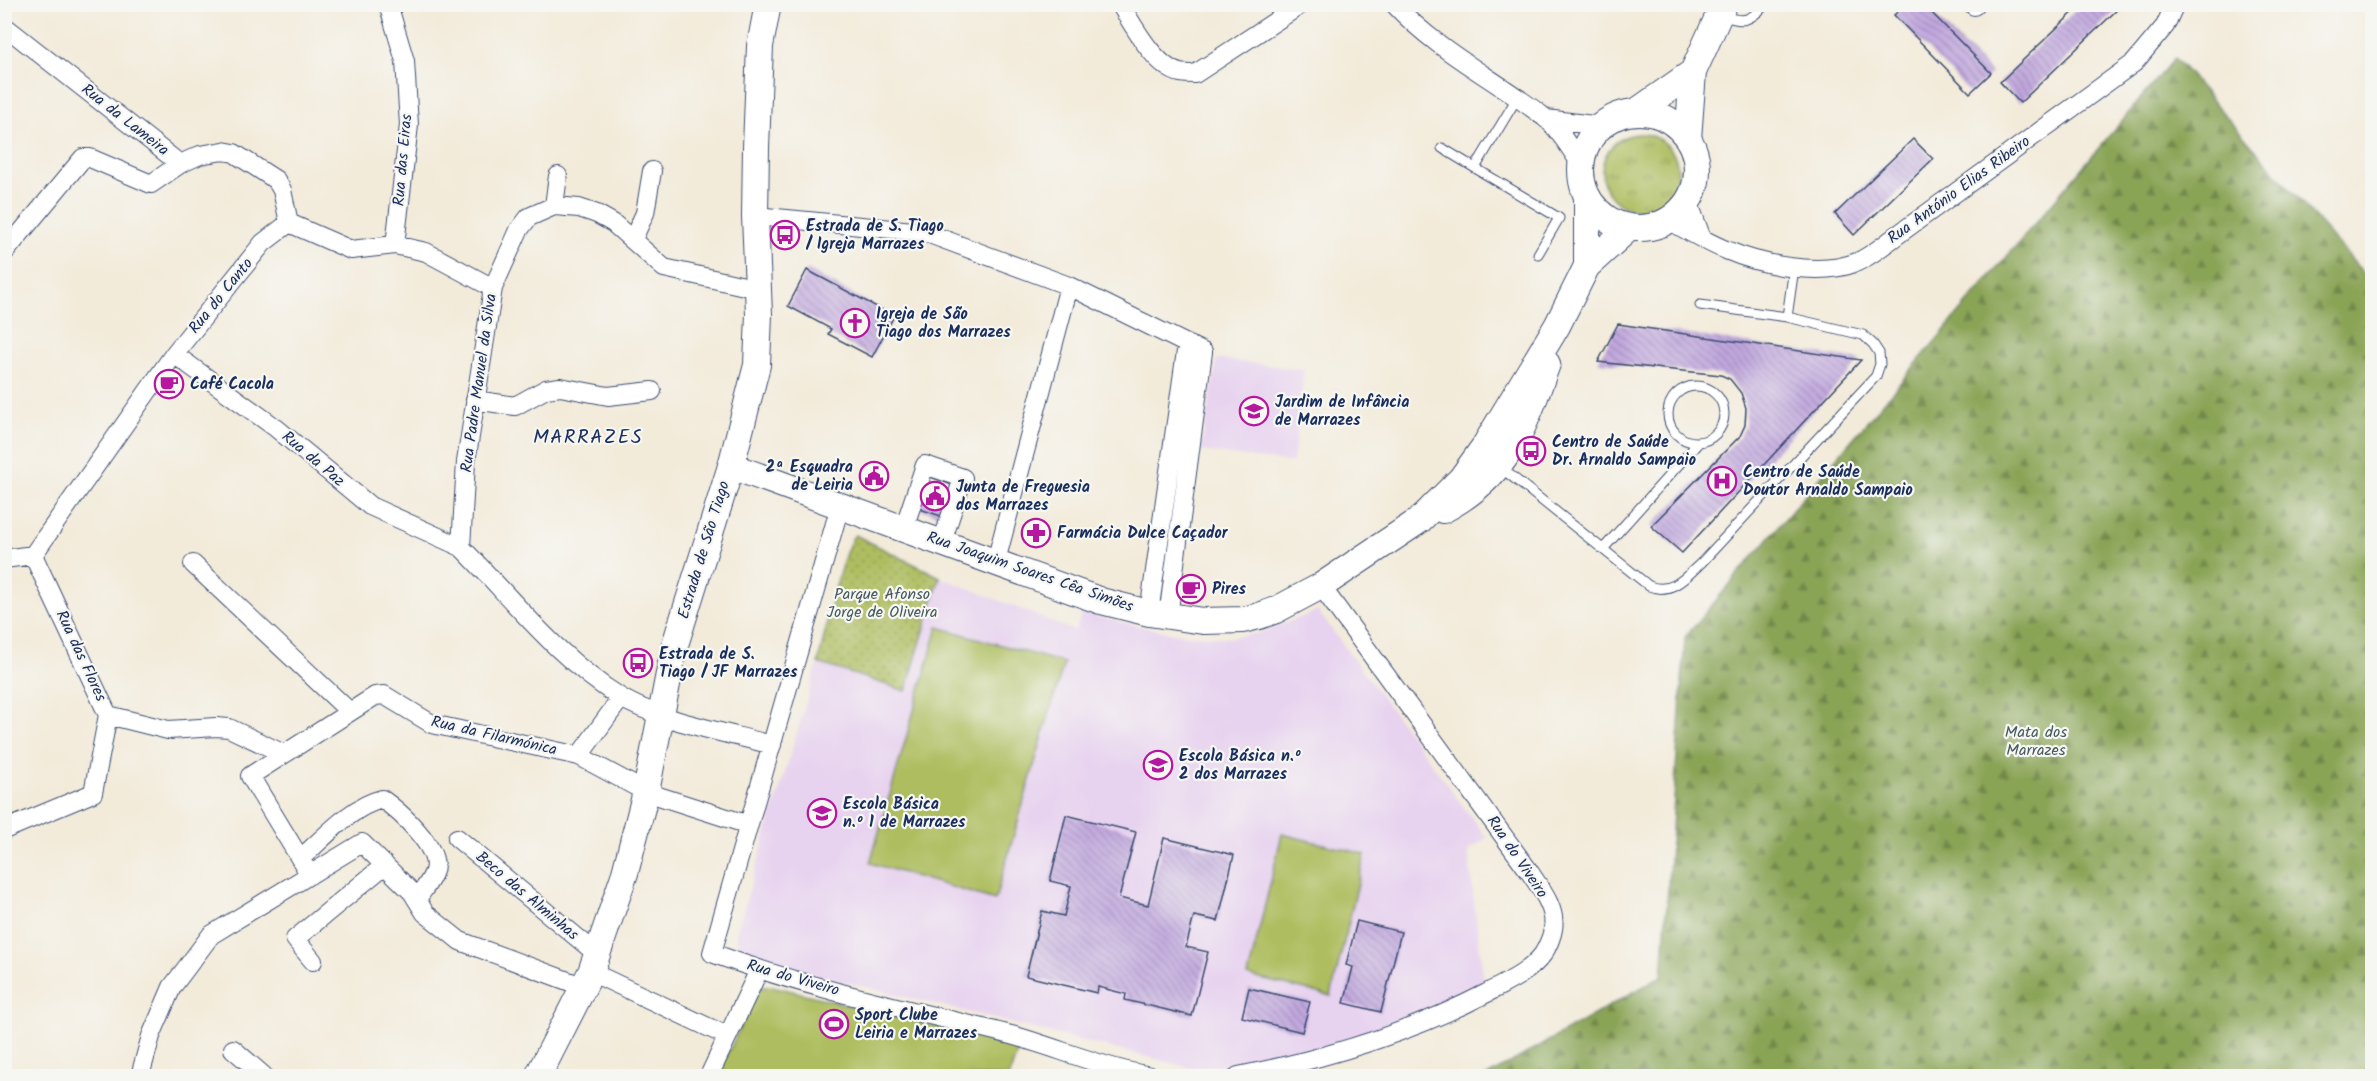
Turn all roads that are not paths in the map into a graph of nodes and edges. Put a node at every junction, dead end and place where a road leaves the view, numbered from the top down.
1 (388, 4) edge
2 (768, 4) edge
3 (1120, 4) edge
4 (1302, 4) edge
5 (1394, 4) edge
6 (2175, 4) edge
7 (1764, 6) dead end
8 (1722, 9) edge
9 (7, 28) dead end
10 (1693, 72) junction
11 (1517, 99) junction
12 (1636, 112) junction
13 (1546, 118) junction
14 (1601, 126) junction
15 (1688, 139) junction
16 (1442, 148) dead end
17 (180, 164) junction
18 (1581, 164) junction
19 (1475, 168) junction
20 (652, 171) dead end
21 (558, 176) dead end
22 (1587, 197) junction
23 (1688, 201) junction
24 (554, 206) junction
25 (755, 216) junction
26 (1668, 220) junction
27 (289, 223) junction
28 (1629, 228) junction
29 (1701, 236) junction
30 (633, 239) junction
31 (395, 245) junction
32 (4, 253) edge
33 (1538, 254) dead end
34 (1587, 266) junction
35 (1794, 267) junction
36 (1069, 286) junction
37 (493, 288) junction
38 (758, 289) junction
39 (1700, 305) dead end
40 (1787, 317) junction
41 (174, 354) junction
42 (652, 391) dead end
43 (475, 400) junction
44 (1699, 442) junction
45 (1492, 456) junction
46 (731, 466) junction
47 (840, 506) junction
48 (904, 528) junction
49 (942, 542) junction
50 (461, 547) junction
51 (1603, 549) junction
52 (33, 555) junction
53 (4, 559) edge
54 (996, 561) junction
55 (193, 564) dead end
56 (1321, 586) junction
57 (1158, 615) junction
58 (621, 698) junction
59 (350, 712) junction
60 (108, 715) junction
61 (661, 715) junction
62 (772, 745) junction
63 (284, 754) junction
64 (579, 756) junction
65 (646, 792) junction
66 (749, 825) junction
67 (4, 830) edge
68 (457, 838) dead end
69 (300, 858) junction
70 (385, 865) junction
71 (310, 875) junction
72 (417, 899) junction
73 (313, 961) dead end
74 (759, 970) junction
75 (591, 971) junction
76 (727, 1036) junction
77 (233, 1049) dead end
78 (1129, 1075) edge
79 (140, 1077) edge
80 (264, 1077) edge
81 (538, 1077) edge
82 (709, 1077) edge
83 (1151, 1077) edge
84 (1238, 1077) edge

1 - 31 street, Rua das Eiras
2 - 25 main road, Estrada de São Tiago
3 - 4 street
5 - 11 street
6 - 35 street, Rua António Elias Ribeiro
7 - 8 lane
8 - 10 main road
9 - 17 street, Rua da Lameira
10 - 12 main road
10 - 15 main road
11 - 13 street
11 - 19 lane
12 - 14 main road
12 - 15 main road
13 - 14 street
13 - 18 street
14 - 18 main road
15 - 23 main road
16 - 19 lane
17 - 27 street, Rua da Lameira
17 - 32 street
18 - 22 main road
19 - 33 lane
20 - 30 street
21 - 24 street
22 - 28 main road
22 - 34 main road, Rua Joaquim Soares Cêa Simões
23 - 26 main road
23 - 29 street
24 - 30 street
24 - 37 street, Rua Padre Manuel da Silva
25 - 36 street
25 - 38 main road, Estrada de São Tiago
26 - 28 main road
26 - 29 street, Rua António Elias Ribeiro
27 - 31 street
27 - 41 street, Rua do Canto
28 - 34 main road, Rua Joaquim Soares Cêa Simões
29 - 35 street, Rua António Elias Ribeiro
30 - 38 street
31 - 37 street
34 - 45 main road, Rua Joaquim Soares Cêa Simões
35 - 40 lane
36 - 54 street
36 - 57 street
37 - 43 street, Rua Padre Manuel da Silva
38 - 46 main road, Estrada de São Tiago
39 - 40 lane
40 - 51 lane
41 - 50 street, Rua da Paz
41 - 52 street, Rua do Canto
42 - 43 street
43 - 50 street, Rua Padre Manuel da Silva
44 - 44 lane
44 - 51 lane
45 - 51 lane
45 - 56 main road, Rua Joaquim Soares Cêa Simões
46 - 47 main road, Rua Joaquim Soares Cêa Simões
46 - 61 main road, Estrada de São Tiago
47 - 48 main road, Rua Joaquim Soares Cêa Simões
47 - 62 street
48 - 49 main road, Rua Joaquim Soares Cêa Simões
48 - 49 street
49 - 54 main road, Rua Joaquim Soares Cêa Simões
50 - 58 street
52 - 53 street
52 - 60 street, Rua das Flores
54 - 57 main road, Rua Joaquim Soares Cêa Simões
55 - 59 street
56 - 57 main road, Rua Joaquim Soares Cêa Simões
56 - 84 street, Rua do Viveiro
58 - 61 street
58 - 64 street
59 - 63 street, Rua da Filarmónica
59 - 64 street, Rua da Filarmónica
60 - 63 street, Rua das Flores
60 - 67 street
61 - 62 street
61 - 65 main road, Estrada de São Tiago
62 - 66 street
63 - 69 street, Rua da Filarmónica
64 - 65 street, Rua da Filarmónica
65 - 66 street, Rua da Filarmónica
65 - 75 main road, Estrada de São Tiago
66 - 74 street, Rua do Viveiro
68 - 75 street, Beco das Alminhas
69 - 71 street
69 - 72 street
70 - 71 street
70 - 72 street
70 - 73 street
71 - 79 street
72 - 75 street
74 - 76 street
74 - 78 street, Rua do Viveiro
75 - 76 street
75 - 81 main road, Estrada de São Tiago
76 - 82 street
77 - 80 street
78 - 83 street, Rua do Viveiro

